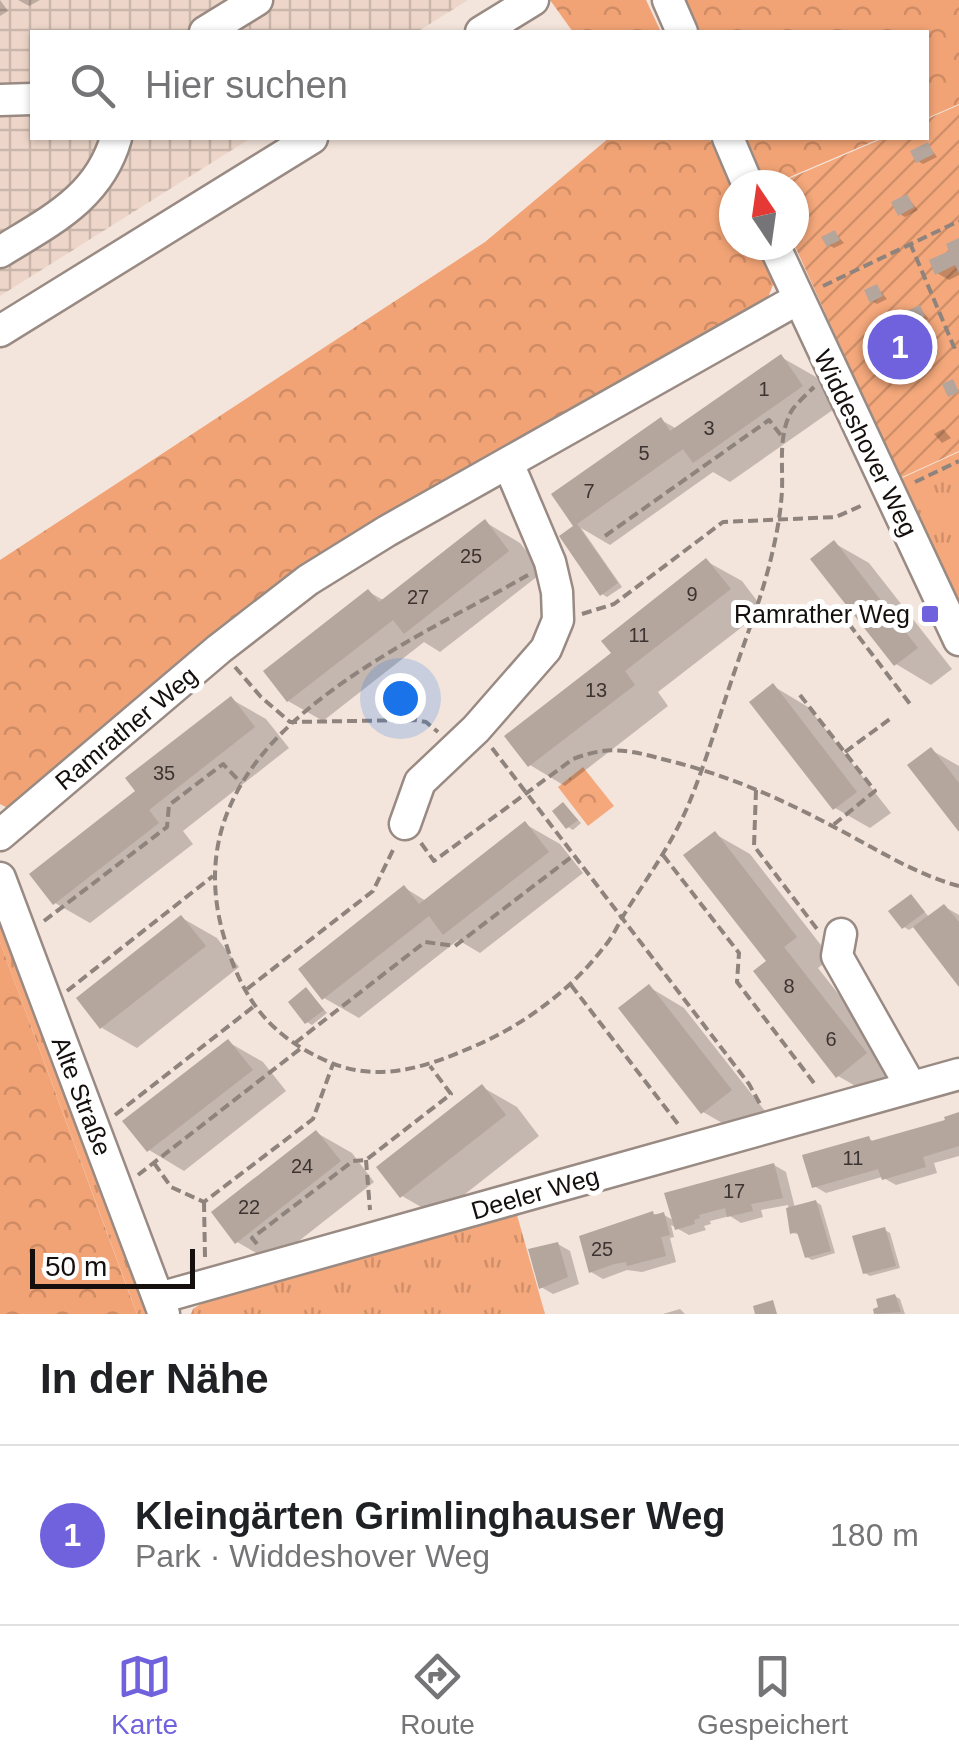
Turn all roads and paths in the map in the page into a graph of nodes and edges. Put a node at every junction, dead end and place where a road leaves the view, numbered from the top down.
1 (257, 0) edge
2 (533, 0) edge
3 (668, 0) edge
4 (209, 30) edge
5 (484, 30) edge
6 (681, 30) edge
7 (30, 99) edge
8 (0, 100) edge
9 (115, 140) edge
10 (309, 140) edge
11 (729, 140) edge
12 (742, 170) edge
13 (959, 222) edge
14 (910, 243) junction
15 (0, 252) edge
16 (781, 260) edge
17 (798, 299) junction
18 (0, 332) edge
19 (959, 344) edge
20 (834, 377) junction
21 (783, 438) junction
22 (959, 462) edge
23 (508, 463) junction
24 (892, 492) junction
25 (779, 520) junction
26 (605, 536) dead end
27 (550, 562) junction
28 (558, 620) junction
29 (848, 624) dead end
30 (959, 640) edge
31 (219, 649) junction
32 (800, 696) dead end
33 (910, 704) dead end
34 (890, 719) dead end
35 (290, 722) junction
36 (476, 729) junction
37 (451, 751) junction
38 (845, 752) junction
39 (702, 769) junction
40 (241, 783) junction
41 (756, 790) junction
42 (527, 791) junction
43 (405, 824) junction
44 (832, 826) junction
45 (0, 835) edge
46 (574, 854) junction
47 (663, 855) junction
48 (212, 876) junction
49 (0, 878) edge
50 (959, 886) edge
51 (622, 918) junction
52 (22, 938) junction
53 (839, 945) joint
54 (571, 985) junction
55 (245, 991) junction
56 (48, 1006) junction
57 (254, 1007) junction
58 (294, 1042) junction
59 (300, 1048) junction
60 (334, 1064) junction
61 (430, 1066) junction
62 (959, 1074) edge
63 (911, 1087) junction
64 (834, 1109) junction
65 (768, 1128) junction
66 (96, 1130) junction
67 (697, 1148) junction
68 (366, 1160) junction
69 (154, 1162) junction
70 (118, 1190) junction
71 (204, 1202) junction
72 (372, 1238) junction
73 (275, 1266) junction
74 (206, 1285) junction
75 (161, 1306) edge

1 - 4 street
2 - 5 street
3 - 6 street
7 - 8 street
9 - 15 street
10 - 18 street
11 - 12 street
13 - 14 path
14 - 17 path
14 - 19 path
16 - 17 street, Widdeshover Weg
17 - 20 street, Widdeshover Weg
17 - 23 street, Ramrather Weg
20 - 21 path
20 - 24 street, Widdeshover Weg
21 - 25 path
21 - 26 path
22 - 24 path
23 - 27 street
23 - 31 street, Ramrather Weg
24 - 25 path
24 - 30 street, Widdeshover Weg
25 - 28 path
25 - 39 path
27 - 28 street
27 - 35 path
28 - 36 street
29 - 33 path
31 - 35 path
31 - 45 street, Ramrather Weg
32 - 38 path
34 - 38 path
35 - 37 path
35 - 40 path
36 - 37 street
36 - 42 path
37 - 43 street
38 - 44 path
39 - 41 path
39 - 42 path
39 - 47 path
40 - 48 path
40 - 52 path
41 - 44 path
41 - 53 path
42 - 43 path
42 - 46 path
43 - 55 path
44 - 50 path
46 - 51 path
46 - 58 path
47 - 51 path
47 - 64 path
48 - 55 path
48 - 56 path
49 - 52 street, Alte Straße
51 - 54 path
51 - 65 path
52 - 56 street, Alte Straße
53 - 63 street
54 - 61 path
54 - 67 path
55 - 57 path
56 - 66 street, Alte Straße
57 - 58 path
57 - 66 path
58 - 59 path
59 - 60 path
59 - 69 path
60 - 61 path
60 - 71 path
61 - 68 path
62 - 63 street, Deeler Weg
63 - 64 street, Deeler Weg
64 - 65 street, Deeler Weg
65 - 67 street, Deeler Weg
66 - 70 street, Alte Straße
67 - 72 street, Deeler Weg
68 - 72 path
68 - 73 path
69 - 70 path
69 - 71 path
70 - 75 street, Alte Straße
71 - 74 path
72 - 73 street, Deeler Weg
73 - 74 street, Deeler Weg
74 - 75 street, Deeler Weg

